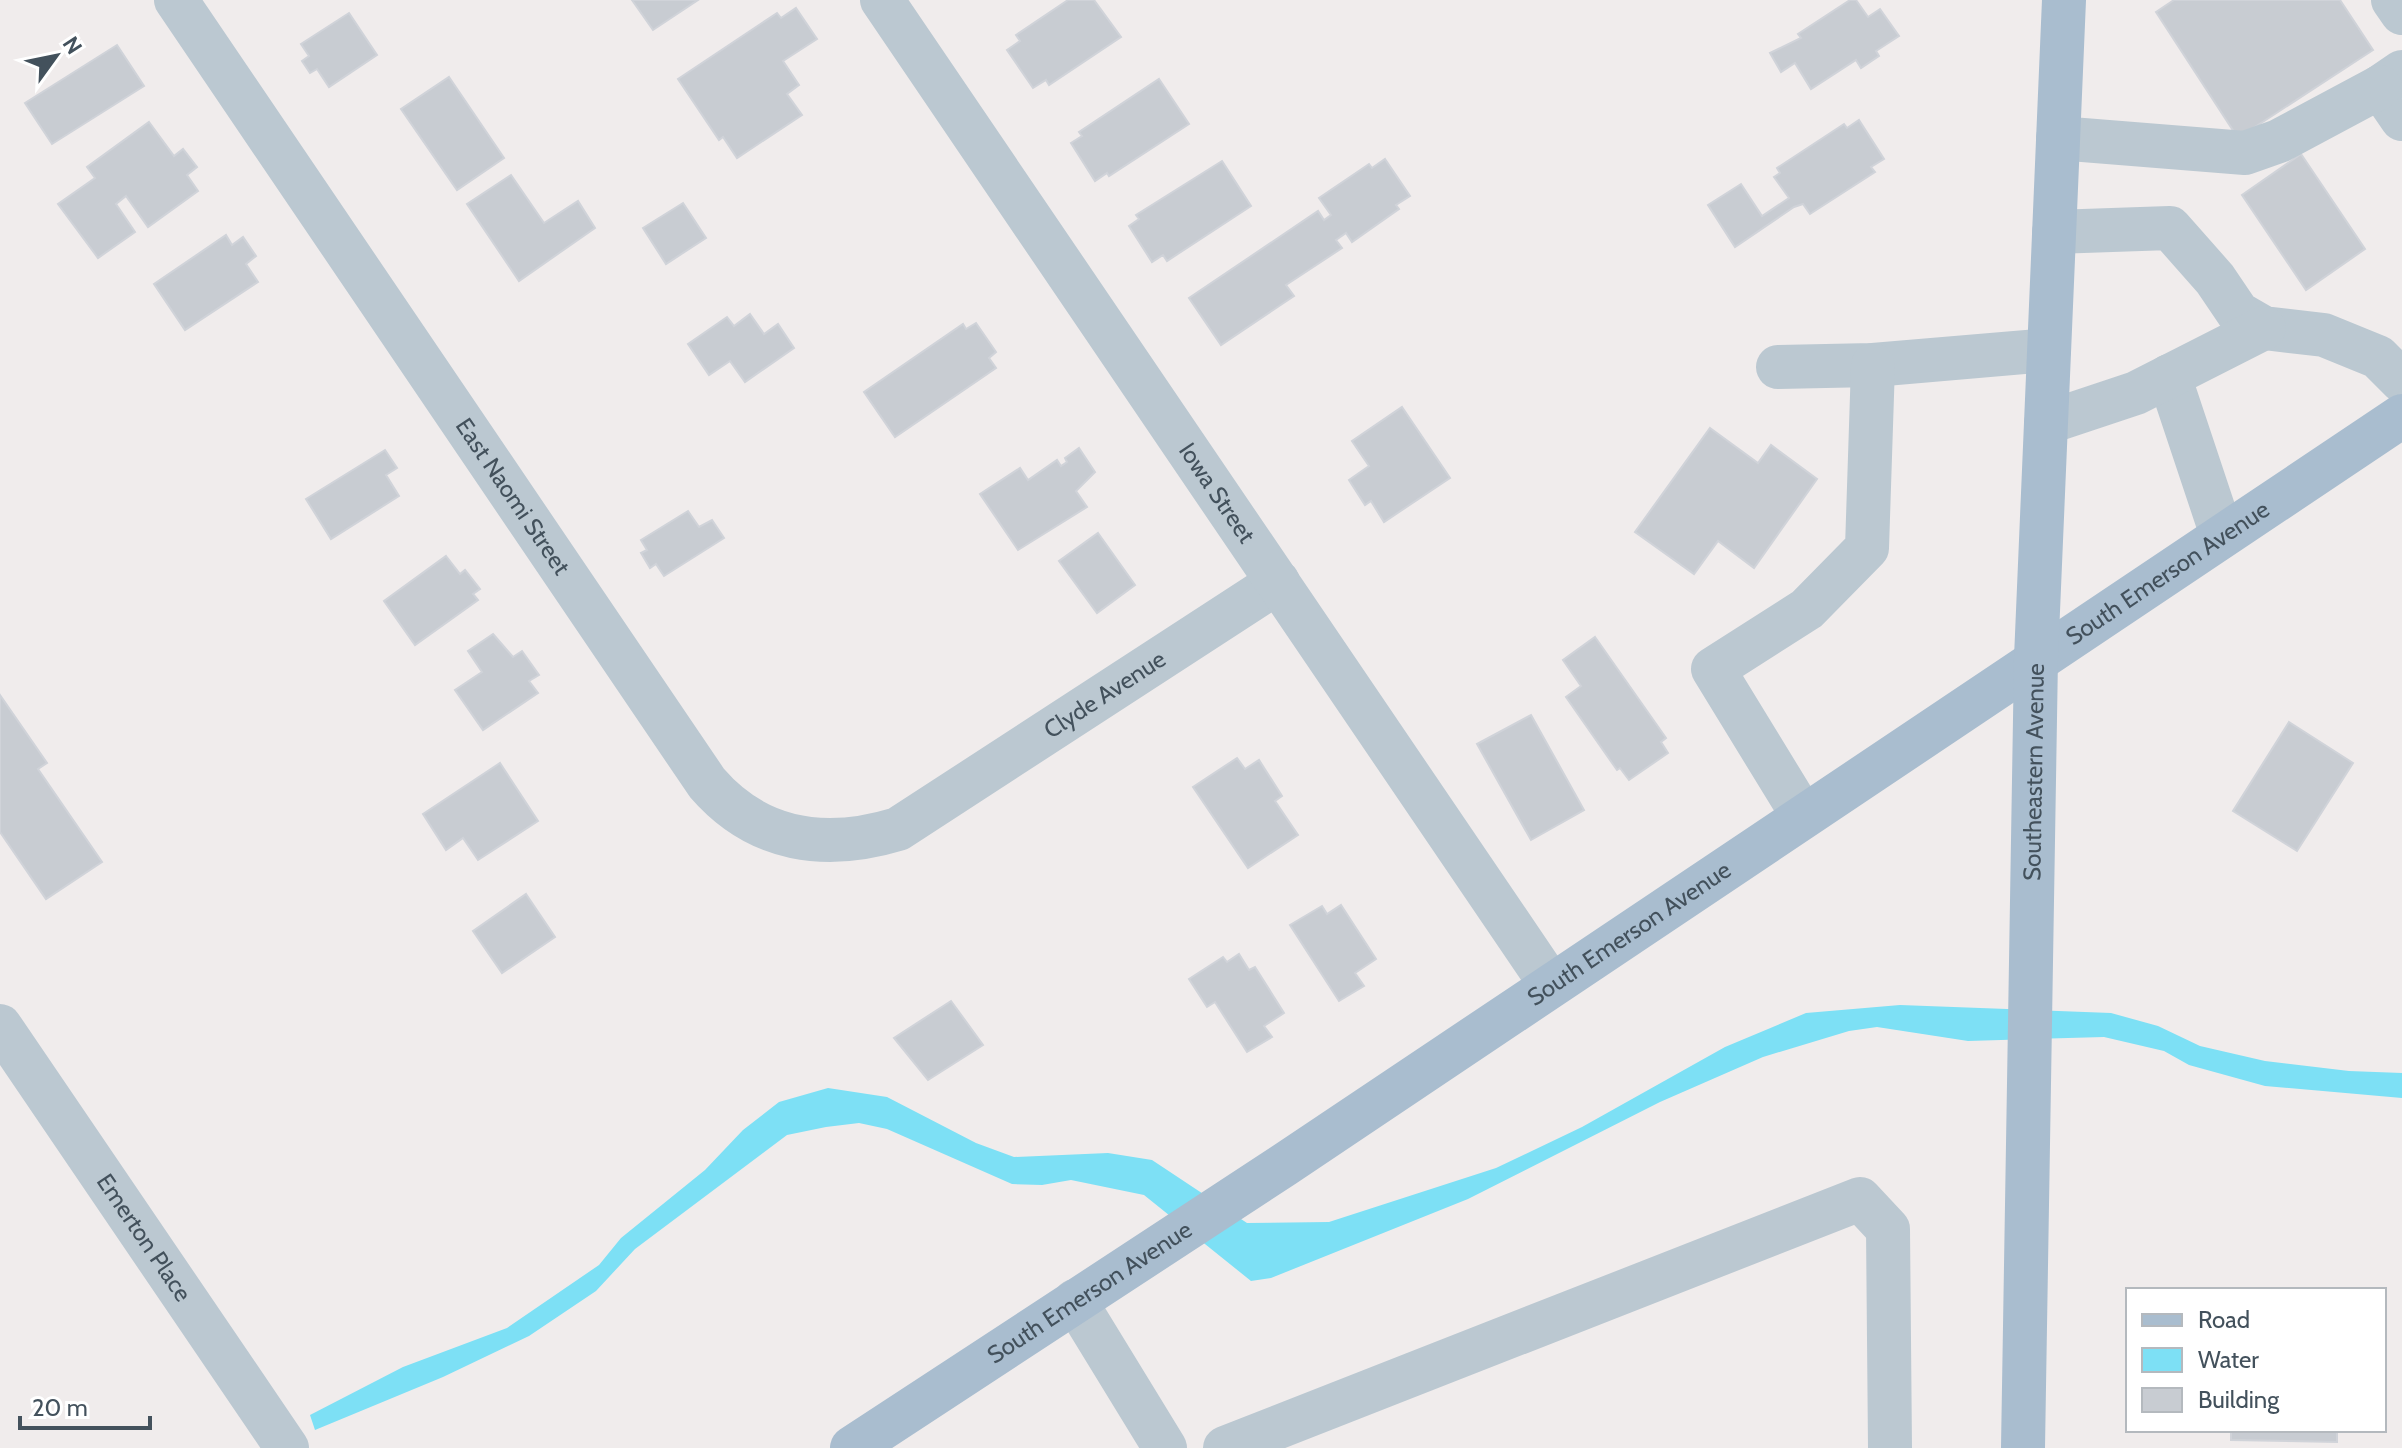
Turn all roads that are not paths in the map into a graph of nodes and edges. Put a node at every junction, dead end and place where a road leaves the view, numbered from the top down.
1 (176, 0) edge
2 (882, 0) edge
3 (2064, 0) edge
4 (2393, 0) edge
5 (2402, 13) edge
6 (2395, 93) edge
7 (2058, 138) junction
8 (2054, 232) junction
9 (2264, 328) junction
10 (2049, 350) junction
11 (1873, 365) junction
12 (1778, 367) dead end
13 (2169, 376) junction
14 (2402, 381) edge
15 (2402, 416) edge
16 (2046, 423) junction
17 (2222, 535) junction
18 (1278, 582) junction
19 (2036, 658) junction
20 (934, 809) joint
21 (1803, 816) junction
22 (1551, 985) junction
23 (0, 1026) edge
24 (1075, 1301) junction
25 (287, 1448) edge
26 (852, 1448) edge
27 (1165, 1448) edge
28 (1225, 1448) edge
29 (1890, 1448) edge
30 (2023, 1448) edge

1 - 20 street, East Naomi Street
2 - 18 street, Iowa Street
3 - 7 main road, Southeastern Avenue
4 - 5 street
6 - 7 street
7 - 8 main road, Southeastern Avenue
8 - 9 street
8 - 10 main road, Southeastern Avenue
9 - 13 street
9 - 14 street
10 - 11 street
10 - 16 main road, Southeastern Avenue
11 - 12 street
11 - 21 street
13 - 16 street
13 - 17 street
15 - 17 main road, South Emerson Avenue
16 - 19 main road, Southeastern Avenue
17 - 19 main road, South Emerson Avenue
18 - 20 street, Clyde Avenue
18 - 22 street, Iowa Street
19 - 21 main road, South Emerson Avenue
19 - 30 main road, Southeastern Avenue
21 - 22 main road, South Emerson Avenue
22 - 24 main road, South Emerson Avenue
23 - 25 street, Emerton Place
24 - 26 main road, South Emerson Avenue
24 - 27 street
28 - 29 street

